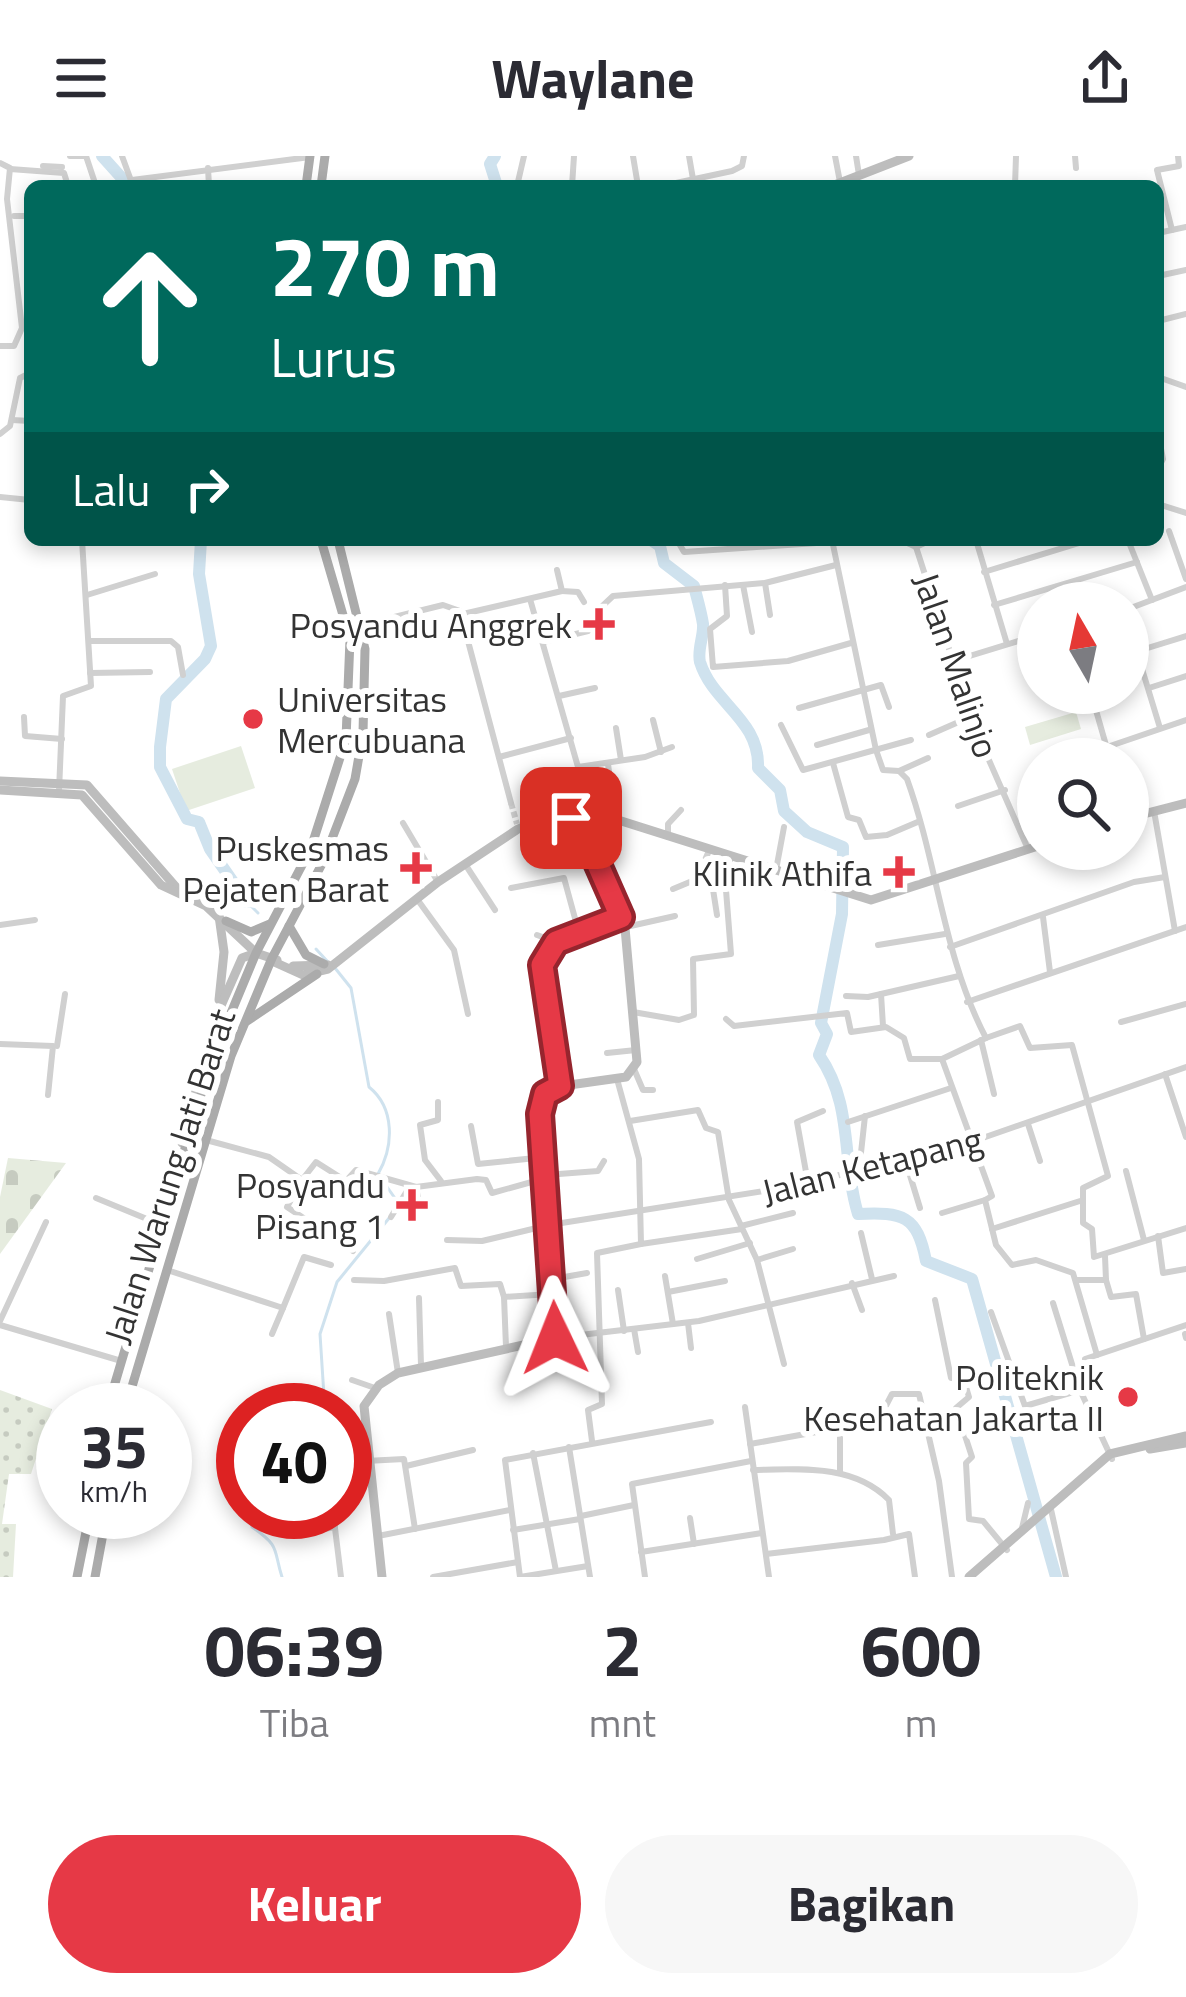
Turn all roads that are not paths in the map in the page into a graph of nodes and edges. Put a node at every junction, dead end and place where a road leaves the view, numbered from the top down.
1 (70, 156) edge
2 (85, 156) edge
3 (334, 156) edge
4 (689, 156) edge
5 (744, 156) edge
6 (856, 156) edge
7 (909, 156) edge
8 (1075, 156) edge
9 (1178, 156) edge
10 (310, 157) edge
11 (325, 157) edge
12 (7, 166) edge
13 (62, 167) dead end
14 (1076, 167) dead end
15 (208, 168) junction
16 (859, 175) junction
17 (693, 179) junction
18 (66, 180) edge
19 (148, 180) edge
20 (209, 180) edge
21 (689, 180) edge
22 (848, 180) edge
23 (1158, 180) edge
24 (1164, 205) edge
25 (14, 216) dead end
26 (24, 216) edge
27 (1186, 227) edge
28 (1172, 230) junction
29 (1164, 232) edge
30 (24, 315) edge
31 (24, 332) edge
32 (0, 346) edge
33 (24, 376) edge
34 (12, 420) junction
35 (24, 421) edge
36 (0, 434) edge
37 (1169, 531) dead end
38 (83, 546) edge
39 (323, 546) edge
40 (340, 546) edge
41 (680, 546) edge
42 (764, 546) edge
43 (833, 546) edge
44 (910, 546) edge
45 (978, 546) edge
46 (1069, 546) edge
47 (1130, 546) edge
48 (1137, 562) junction
49 (836, 565) junction
50 (557, 570) dead end
51 (984, 572) junction
52 (155, 574) dead end
53 (765, 583) junction
54 (1186, 583) edge
55 (725, 585) junction
56 (743, 585) junction
57 (351, 586) junction
58 (338, 591) junction
59 (562, 591) junction
60 (87, 595) junction
61 (530, 598) junction
62 (1152, 600) junction
63 (1149, 601) edge
64 (584, 602) dead end
65 (994, 605) junction
66 (463, 614) junction
67 (770, 615) dead end
68 (362, 625) junction
69 (752, 632) dead end
70 (1186, 636) edge
71 (89, 641) junction
72 (1017, 641) edge
73 (543, 642) junction
74 (850, 643) junction
75 (1007, 644) junction
76 (1149, 647) edge
77 (950, 662) junction
78 (150, 672) dead end
79 (90, 674) junction
80 (183, 675) dead end
81 (1186, 676) edge
82 (595, 688) dead end
83 (1149, 688) joint
84 (860, 689) junction
85 (559, 696) junction
86 (890, 707) dead end
87 (800, 708) dead end
88 (24, 717) dead end
89 (970, 717) junction
90 (653, 720) dead end
91 (1186, 720) edge
92 (781, 724) dead end
93 (616, 728) dead end
94 (1160, 728) junction
95 (869, 730) junction
96 (929, 735) dead end
97 (571, 738) junction
98 (1132, 738) edge
99 (62, 739) junction
100 (911, 740) dead end
101 (817, 745) dead end
102 (672, 747) dead end
103 (876, 750) junction
104 (661, 752) junction
105 (498, 758) junction
106 (928, 758) dead end
107 (621, 760) junction
108 (608, 762) junction
109 (833, 763) junction
110 (898, 771) junction
111 (59, 785) junction
112 (0, 786) edge
113 (1005, 790) junction
114 (511, 803) tunnel mouth
115 (1186, 803) edge
116 (958, 806) dead end
117 (681, 810) dead end
118 (1154, 811) junction
119 (1149, 812) edge
120 (570, 814) junction
121 (1017, 814) edge
122 (585, 815) junction
123 (615, 820) junction
124 (920, 821) junction
125 (403, 824) dead end
126 (784, 826) dead end
127 (584, 833) junction
128 (668, 836) junction
129 (707, 853) junction
130 (1017, 853) edge
131 (730, 860) junction
132 (465, 864) junction
133 (776, 873) junction
134 (154, 875) junction
135 (1165, 877) junction
136 (697, 879) junction
137 (938, 882) junction
138 (438, 883) junction
139 (151, 888) dead end
140 (511, 888) dead end
141 (673, 889) dead end
142 (182, 895) junction
143 (416, 898) junction
144 (494, 910) dead end
145 (717, 915) dead end
146 (675, 916) dead end
147 (1043, 917) junction
148 (222, 918) junction
149 (274, 918) junction
150 (35, 920) dead end
151 (623, 922) junction
152 (290, 924) junction
153 (0, 925) edge
154 (1186, 927) edge
155 (1174, 932) junction
156 (579, 933) junction
157 (946, 934) junction
158 (537, 935) dead end
159 (556, 942) junction
160 (878, 945) dead end
161 (950, 947) junction
162 (256, 953) junction
163 (271, 961) junction
164 (327, 965) junction
165 (1051, 972) junction
166 (959, 976) junction
167 (65, 994) dead end
168 (881, 994) junction
169 (846, 996) dead end
170 (967, 1002) junction
171 (1186, 1005) edge
172 (633, 1012) junction
173 (468, 1014) dead end
174 (215, 1017) junction
175 (726, 1018) dead end
176 (1121, 1022) dead end
177 (245, 1023) junction
178 (883, 1027) junction
179 (983, 1039) junction
180 (0, 1044) edge
181 (58, 1046) junction
182 (636, 1049) junction
183 (607, 1053) dead end
184 (942, 1059) junction
185 (1186, 1067) edge
186 (634, 1070) junction
187 (1165, 1074) junction
188 (617, 1079) junction
189 (560, 1086) junction
190 (951, 1088) junction
191 (653, 1090) dead end
192 (994, 1094) dead end
193 (48, 1095) dead end
194 (1086, 1100) junction
195 (438, 1102) dead end
196 (823, 1112) dead end
197 (865, 1116) junction
198 (630, 1121) junction
199 (848, 1122) dead end
200 (1028, 1124) junction
201 (472, 1126) dead end
202 (1186, 1137) edge
203 (206, 1140) junction
204 (974, 1141) junction
205 (545, 1157) junction
206 (904, 1159) junction
207 (604, 1161) dead end
208 (1040, 1162) dead end
209 (1126, 1171) dead end
210 (851, 1173) junction
211 (547, 1177) junction
212 (302, 1180) junction
213 (441, 1181) junction
214 (808, 1183) junction
215 (413, 1186) junction
216 (96, 1198) dead end
217 (173, 1198) junction
218 (729, 1200) junction
219 (985, 1200) junction
220 (1080, 1201) junction
221 (920, 1208) dead end
222 (421, 1209) dead end
223 (637, 1211) junction
224 (793, 1213) dead end
225 (942, 1213) dead end
226 (391, 1217) dead end
227 (46, 1222) dead end
228 (549, 1225) junction
229 (165, 1226) junction
230 (742, 1228) junction
231 (1186, 1228) edge
232 (991, 1229) junction
233 (861, 1233) dead end
234 (1158, 1236) junction
235 (447, 1240) dead end
236 (1144, 1240) junction
237 (750, 1243) junction
238 (641, 1244) junction
239 (793, 1250) dead end
240 (353, 1252) dead end
241 (1100, 1256) junction
242 (697, 1259) dead end
243 (757, 1260) junction
244 (332, 1264) dead end
245 (1186, 1269) edge
246 (167, 1270) junction
247 (586, 1273) dead end
248 (665, 1276) dead end
249 (894, 1276) dead end
250 (553, 1279) junction
251 (872, 1279) junction
252 (354, 1280) dead end
253 (1076, 1280) junction
254 (1106, 1280) junction
255 (725, 1282) dead end
256 (852, 1283) junction
257 (618, 1290) dead end
258 (668, 1292) junction
259 (554, 1294) junction
260 (419, 1298) dead end
261 (503, 1298) junction
262 (935, 1300) dead end
263 (765, 1303) junction
264 (1053, 1303) dead end
265 (283, 1308) junction
266 (862, 1310) dead end
267 (992, 1312) dead end
268 (389, 1314) dead end
269 (0, 1323) edge
270 (688, 1323) junction
271 (673, 1324) junction
272 (1186, 1325) edge
273 (634, 1329) junction
274 (624, 1331) junction
275 (272, 1334) dead end
276 (603, 1334) junction
277 (555, 1338) junction
278 (1144, 1339) junction
279 (506, 1347) junction
280 (691, 1348) dead end
281 (638, 1352) dead end
282 (1097, 1355) junction
283 (1085, 1359) dead end
284 (118, 1360) junction
285 (784, 1364) dead end
286 (422, 1366) junction
287 (398, 1373) junction
288 (352, 1380) dead end
289 (113, 1383) edge
290 (133, 1383) edge
291 (375, 1388) junction
292 (1080, 1390) junction
293 (372, 1394) edge
294 (747, 1411) dead end
295 (711, 1422) dead end
296 (822, 1431) dead end
297 (1186, 1440) edge
298 (592, 1441) junction
299 (750, 1444) junction
300 (567, 1447) junction
301 (472, 1450) dead end
302 (533, 1454) junction
303 (1111, 1457) junction
304 (372, 1460) edge
305 (406, 1466) junction
306 (752, 1466) junction
307 (840, 1473) junction
308 (1028, 1503) dead end
309 (372, 1506) edge
310 (632, 1506) junction
311 (510, 1510) junction
312 (1047, 1511) junction
313 (581, 1517) junction
314 (690, 1518) dead end
315 (548, 1524) junction
316 (416, 1529) junction
317 (513, 1530) junction
318 (1024, 1531) junction
319 (762, 1532) junction
320 (893, 1534) junction
321 (376, 1536) junction
322 (85, 1539) edge
323 (102, 1539) edge
324 (336, 1539) edge
325 (694, 1544) junction
326 (1006, 1549) junction
327 (641, 1552) junction
328 (766, 1554) junction
329 (518, 1562) junction
330 (589, 1566) junction
331 (556, 1570) junction
332 (981, 1573) edge
333 (77, 1577) edge
334 (95, 1577) edge
335 (341, 1577) edge
336 (382, 1577) edge
337 (433, 1577) edge
338 (520, 1577) edge
339 (590, 1577) edge
340 (645, 1577) edge
341 (769, 1577) edge
342 (914, 1577) edge
343 (952, 1577) edge
344 (1066, 1577) edge

1 - 2 street
3 - 11 street
4 - 17 street
5 - 17 street
6 - 16 street
7 - 16 street
8 - 14 street
9 - 23 street
10 - 15 street
12 - 13 street
12 - 18 street
12 - 30 street
15 - 19 street
15 - 20 street
16 - 22 street
17 - 21 street
24 - 28 street
25 - 26 street
27 - 28 street
28 - 29 street
31 - 32 street
33 - 34 street
34 - 35 street
34 - 36 street
37 - 54 street
38 - 60 street
39 - 58 main road
40 - 57 main road, Jalan Warung Jati Barat
41 - 42 street
43 - 49 street
44 - 77 street, Jalan Malinjo
45 - 51 street
46 - 51 street
47 - 48 street
48 - 62 street
48 - 65 street
49 - 53 street
49 - 74 street
50 - 59 street
51 - 65 street
52 - 60 street
53 - 56 street
53 - 67 street
54 - 62 street
55 - 56 street
55 - 73 street
55 - 74 street
56 - 69 street
57 - 58 main road
57 - 68 main road, Jalan Warung Jati Barat
58 - 149 main road
59 - 61 street
59 - 64 street
60 - 71 street
61 - 66 street
61 - 73 street
62 - 63 street
65 - 75 street
66 - 68 street
66 - 105 street
68 - 152 main road, Jalan Warung Jati Barat
70 - 76 street
71 - 79 street
71 - 80 street
72 - 75 street
73 - 85 street
74 - 84 street
75 - 77 street
77 - 89 street, Jalan Malinjo
78 - 79 street
79 - 99 street
81 - 83 street
82 - 85 street
83 - 94 street
84 - 86 street
84 - 87 street
84 - 95 street
85 - 97 street
88 - 99 street
89 - 96 street
89 - 113 street, Jalan Malinjo
90 - 104 street
91 - 94 street
92 - 109 street
93 - 107 street
94 - 98 street
95 - 101 street
95 - 103 street
97 - 105 street
97 - 108 street
99 - 111 street
100 - 103 street
102 - 104 street
103 - 109 street
103 - 110 street
104 - 107 street
105 - 114 street
106 - 110 street
107 - 108 street
108 - 123 street
109 - 124 street
110 - 124 street
111 - 112 street
111 - 134 street
111 - 142 street
113 - 116 street
113 - 121 street, Jalan Malinjo
115 - 118 street
117 - 128 street
118 - 119 street
118 - 135 street
120 - 122 street
120 - 127 street
120 - 132 street
122 - 123 street
122 - 127 street
123 - 128 street
124 - 137 street
125 - 138 street
126 - 133 street
127 - 151 street
128 - 129 street
129 - 131 street
129 - 136 street
130 - 137 street
131 - 133 street
131 - 172 street
132 - 138 street
132 - 144 street
133 - 137 street
134 - 139 street
134 - 142 street
135 - 147 street
135 - 155 street
136 - 141 street
136 - 145 street
137 - 157 street
138 - 143 street
140 - 156 street
142 - 148 street
143 - 164 street
143 - 173 street
146 - 151 street
147 - 161 street
147 - 165 street
148 - 149 main road
148 - 162 street
148 - 174 street
149 - 162 main road
150 - 153 street
151 - 156 street
151 - 172 street
152 - 163 main road, Jalan Warung Jati Barat
152 - 164 main road
154 - 155 street
155 - 165 street
156 - 159 street
157 - 160 street
157 - 161 street
158 - 159 street
159 - 189 street
161 - 166 street
162 - 163 street
162 - 174 street, Jalan Warung Jati Barat
162 - 217 main road, Jalan Warung Jati Barat
163 - 164 street
163 - 177 main road, Jalan Warung Jati Barat
164 - 177 main road
165 - 170 street
166 - 168 street
166 - 170 street
167 - 181 street
168 - 169 street
168 - 178 street
170 - 179 street
171 - 176 street
172 - 182 street
174 - 217 street, Jalan Warung Jati Barat
175 - 178 street
177 - 203 main road, Jalan Warung Jati Barat
178 - 184 street
179 - 184 street
179 - 192 street
179 - 194 street
180 - 181 street
181 - 193 street
182 - 183 street
182 - 186 street
184 - 190 street
185 - 187 street, Jalan Ketapang
186 - 188 street
186 - 191 street
187 - 194 street, Jalan Ketapang
187 - 202 street
188 - 189 street
188 - 198 street
189 - 205 street
190 - 197 street
190 - 204 street
194 - 200 street, Jalan Ketapang
194 - 220 street
195 - 213 street
196 - 214 street
197 - 199 street
197 - 210 street
198 - 218 street
198 - 223 street
200 - 204 street, Jalan Ketapang
200 - 208 street
201 - 205 street
203 - 212 street
203 - 246 main road, Jalan Warung Jati Barat
204 - 206 street, Jalan Ketapang
204 - 219 street
205 - 211 street
206 - 210 street, Jalan Ketapang
206 - 221 street
207 - 211 street
209 - 236 street
210 - 214 street, Jalan Ketapang
211 - 213 street
211 - 228 street
212 - 215 street
212 - 240 street
213 - 215 street
214 - 218 street, Jalan Ketapang
215 - 222 street
215 - 226 street
216 - 229 street
217 - 229 main road, Jalan Warung Jati Barat
218 - 223 street, Jalan Ketapang
218 - 230 street
219 - 225 street
219 - 232 street
220 - 232 street
220 - 241 street
223 - 228 street, Jalan Ketapang
223 - 238 street
224 - 230 street
227 - 269 street
228 - 235 street, Jalan Ketapang
228 - 250 street
229 - 284 main road, Jalan Warung Jati Barat
230 - 237 street
230 - 238 street
231 - 234 street
232 - 253 street
233 - 251 street
234 - 236 street
234 - 245 street
236 - 241 street
237 - 242 street
237 - 243 street
238 - 276 street
239 - 243 street
241 - 254 street
243 - 263 street
244 - 265 street
246 - 265 street
246 - 290 main road, Jalan Warung Jati Barat
247 - 250 street
248 - 258 street
249 - 251 street
250 - 259 street
251 - 256 street
252 - 261 street
253 - 254 street
253 - 282 street
254 - 278 street
255 - 258 street
256 - 263 street
256 - 266 street
257 - 274 street
258 - 271 street
259 - 261 street
259 - 277 street
260 - 286 street
261 - 279 street
262 - 326 street
263 - 270 street
263 - 285 street
264 - 292 street
265 - 275 street
267 - 292 street
268 - 287 street
269 - 284 street
270 - 271 street
270 - 280 street
271 - 273 street
272 - 278 street
273 - 274 street
273 - 281 street
274 - 276 street
276 - 277 street
276 - 298 street
277 - 279 street
278 - 282 street
279 - 286 street
282 - 283 street
284 - 289 main road, Jalan Warung Jati Barat
286 - 287 street
287 - 291 street
288 - 291 street
291 - 293 street
292 - 303 street
294 - 299 street
295 - 298 street
296 - 299 street
297 - 303 street
298 - 300 street
299 - 306 street
300 - 302 street
300 - 313 street
301 - 305 street
302 - 311 street
302 - 315 street
303 - 312 street
304 - 305 street
305 - 316 street
306 - 307 street
306 - 310 street
306 - 319 street
307 - 320 street
307 - 343 street
308 - 318 street
309 - 321 street
310 - 313 street
310 - 327 street
311 - 316 street
311 - 317 street
312 - 318 street
312 - 344 street
313 - 315 street
313 - 330 street
314 - 325 street
315 - 317 street
315 - 331 street
316 - 321 street
317 - 329 street
318 - 326 street
319 - 325 street
319 - 328 street
320 - 328 street
320 - 342 street
321 - 336 street
322 - 333 main road
323 - 334 main road
324 - 335 street
325 - 327 street
326 - 332 street
327 - 340 street
328 - 341 street
329 - 337 street
329 - 338 street
330 - 331 street
330 - 339 street
331 - 338 street

